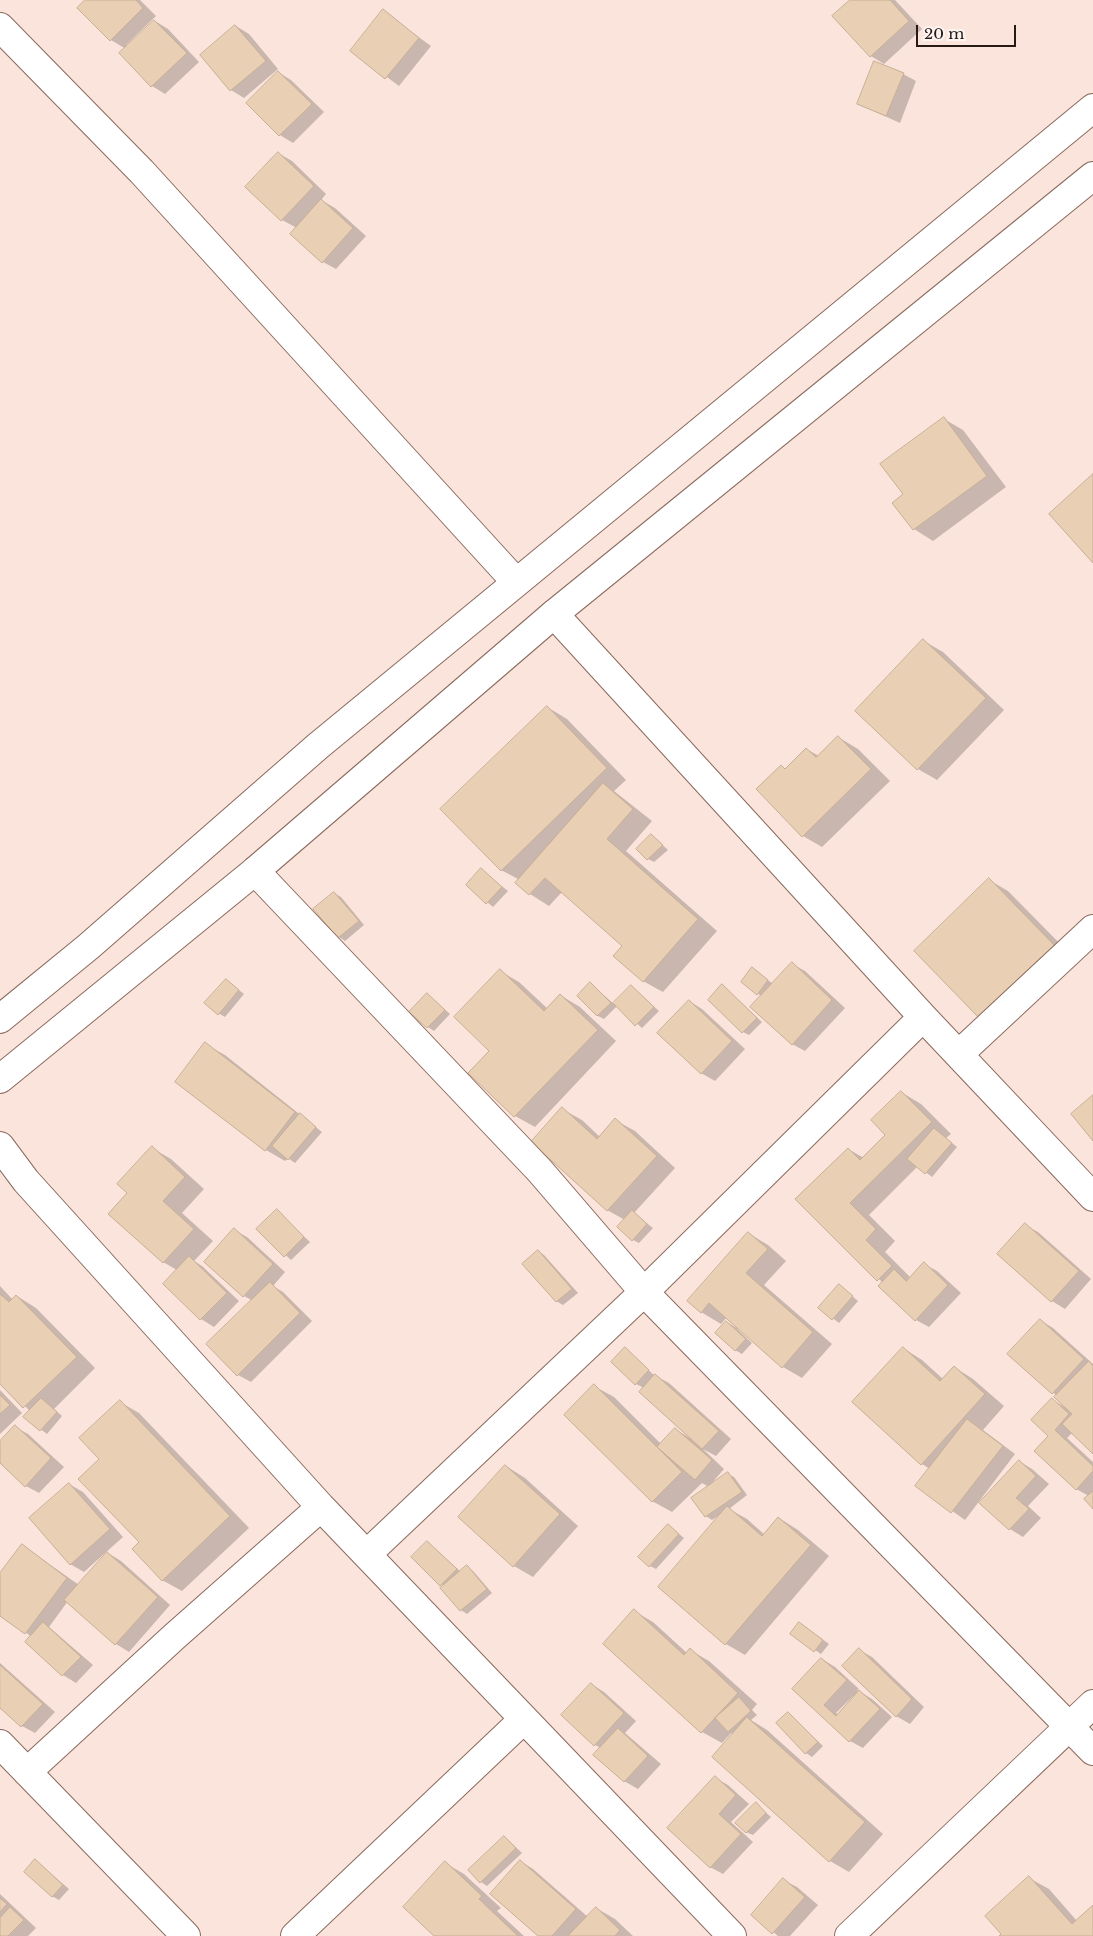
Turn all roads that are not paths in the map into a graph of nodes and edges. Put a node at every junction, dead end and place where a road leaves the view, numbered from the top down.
1 (0, 27) edge
2 (1093, 108) edge
3 (1093, 176) edge
4 (516, 582) junction
5 (554, 614) junction
6 (255, 871) junction
7 (1093, 929) edge
8 (923, 1017) junction
9 (0, 1018) edge
10 (959, 1054) junction
11 (0, 1079) edge
12 (0, 1146) edge
13 (1093, 1197) edge
14 (644, 1292) junction
15 (321, 1507) junction
16 (367, 1554) junction
17 (1093, 1704) edge
18 (524, 1720) junction
19 (1070, 1726) junction
20 (0, 1744) edge
21 (1093, 1751) edge
22 (26, 1772) junction
23 (186, 1936) edge
24 (295, 1936) edge
25 (732, 1936) edge
26 (849, 1936) edge

1 - 4 street
2 - 4 street
3 - 5 street
4 - 9 street
5 - 6 street
5 - 8 street
6 - 11 street
6 - 14 street
7 - 10 street
8 - 10 street
8 - 14 street
10 - 13 street
12 - 15 street
14 - 16 street
14 - 19 street
15 - 16 street
15 - 22 street
16 - 18 street
17 - 19 street
18 - 24 street
18 - 25 street
19 - 21 street
19 - 26 street
20 - 22 street
22 - 23 street

